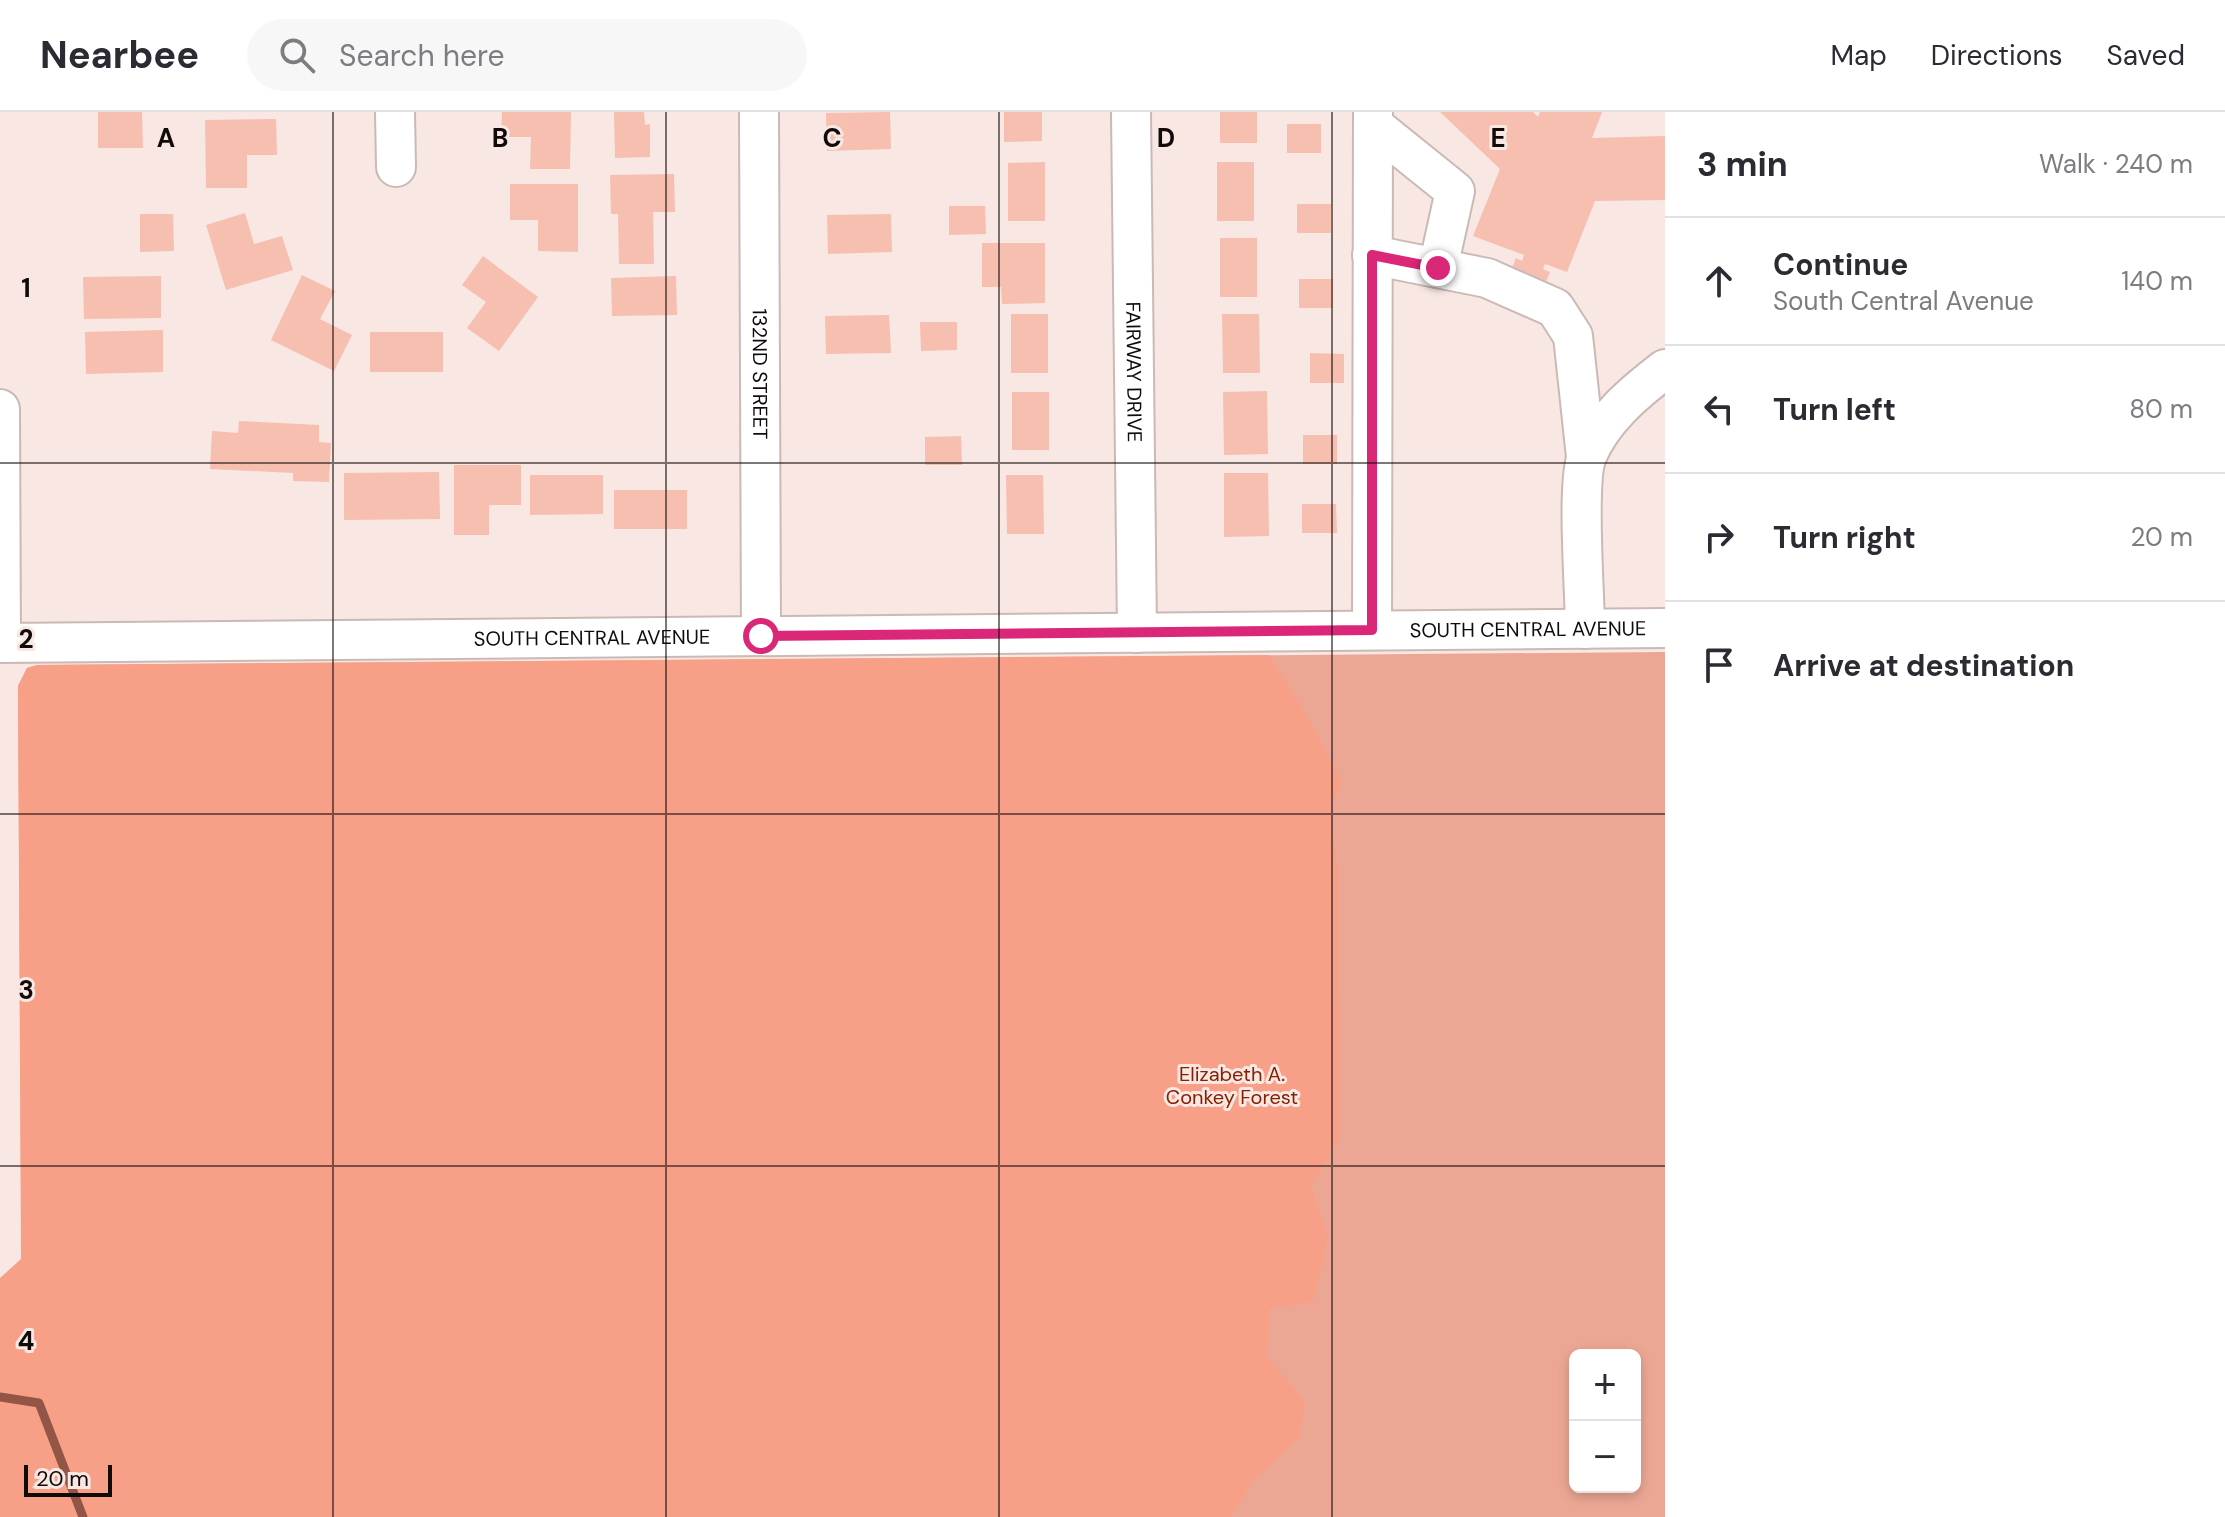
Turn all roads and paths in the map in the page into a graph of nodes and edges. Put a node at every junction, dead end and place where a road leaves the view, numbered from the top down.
1 (395, 112) edge
2 (759, 112) edge
3 (1131, 112) edge
4 (1373, 118) edge
5 (396, 167) dead end
6 (1372, 255) junction
7 (1438, 268) junction
8 (1665, 369) edge
9 (0, 409) edge
10 (1586, 457) junction
11 (1665, 628) edge
12 (1585, 629) junction
13 (1372, 630) junction
14 (1137, 633) junction
15 (761, 636) junction
16 (0, 643) edge

1 - 5 street
2 - 15 street, 132ND STREET
3 - 14 street, FAIRWAY DRIVE
4 - 6 street
4 - 7 street
6 - 7 street
6 - 13 street
7 - 10 street
8 - 10 street
9 - 16 street
10 - 12 street
11 - 12 street, SOUTH CENTRAL AVENUE
12 - 13 street, SOUTH CENTRAL AVENUE
13 - 14 street, SOUTH CENTRAL AVENUE
14 - 15 street, SOUTH CENTRAL AVENUE
15 - 16 street, SOUTH CENTRAL AVENUE

